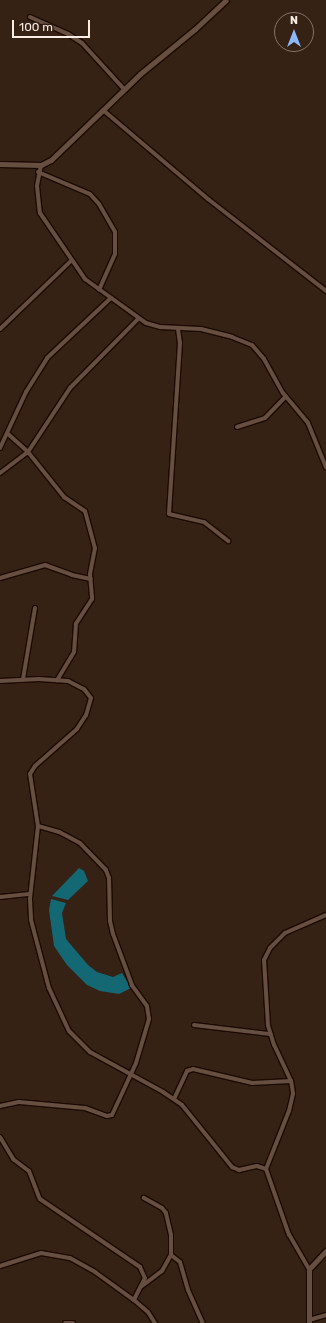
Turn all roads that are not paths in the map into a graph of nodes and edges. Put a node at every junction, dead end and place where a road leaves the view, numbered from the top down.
1 (226, 0) edge
2 (30, 17) dead end
3 (124, 89) junction
4 (103, 110) junction
5 (0, 164) edge
6 (41, 165) junction
7 (38, 172) junction
8 (71, 261) junction
9 (99, 290) junction
10 (326, 291) edge
11 (111, 298) junction
12 (138, 319) junction
13 (0, 329) edge
14 (178, 329) junction
15 (286, 396) junction
16 (237, 427) dead end
17 (7, 433) junction
18 (0, 448) edge
19 (28, 452) junction
20 (326, 468) edge
21 (0, 473) edge
22 (228, 541) dead end
23 (0, 578) edge
24 (91, 579) junction
25 (35, 608) dead end
26 (23, 679) junction
27 (57, 680) junction
28 (0, 681) edge
29 (38, 826) junction
30 (30, 894) junction
31 (0, 897) edge
32 (326, 915) edge
33 (194, 1025) dead end
34 (270, 1034) junction
35 (131, 1075) junction
36 (291, 1082) junction
37 (174, 1099) junction
38 (0, 1106) edge
39 (0, 1137) edge
40 (266, 1169) junction
41 (144, 1198) dead end
42 (326, 1251) edge
43 (171, 1255) junction
44 (0, 1266) edge
45 (309, 1269) junction
46 (142, 1287) junction
47 (134, 1300) junction
48 (326, 1315) edge
49 (309, 1322) edge
50 (65, 1323) edge
51 (73, 1323) edge
52 (156, 1323) edge
53 (203, 1323) edge

1 - 3 street
2 - 3 street
3 - 4 street
4 - 6 street
4 - 10 street
5 - 6 street
6 - 7 street
7 - 8 street
7 - 9 street
8 - 9 street
8 - 13 street
9 - 11 street
11 - 12 street
11 - 17 street
12 - 14 street
12 - 19 street
14 - 15 street
14 - 22 street
15 - 16 street
15 - 20 street
17 - 18 street
17 - 19 street
19 - 21 street
19 - 24 street
23 - 24 street
24 - 27 street
25 - 26 street
26 - 27 street
26 - 28 street
27 - 29 street
29 - 30 street
29 - 35 street
30 - 31 street
30 - 35 street
32 - 34 street
33 - 34 street
34 - 36 street
35 - 37 street
35 - 38 street
36 - 37 street
36 - 40 street
37 - 40 street
39 - 46 street
40 - 45 street
41 - 43 street
42 - 45 street
43 - 46 street
43 - 53 street
44 - 47 street
45 - 49 street
46 - 47 street
47 - 52 street
48 - 49 street
50 - 51 street

